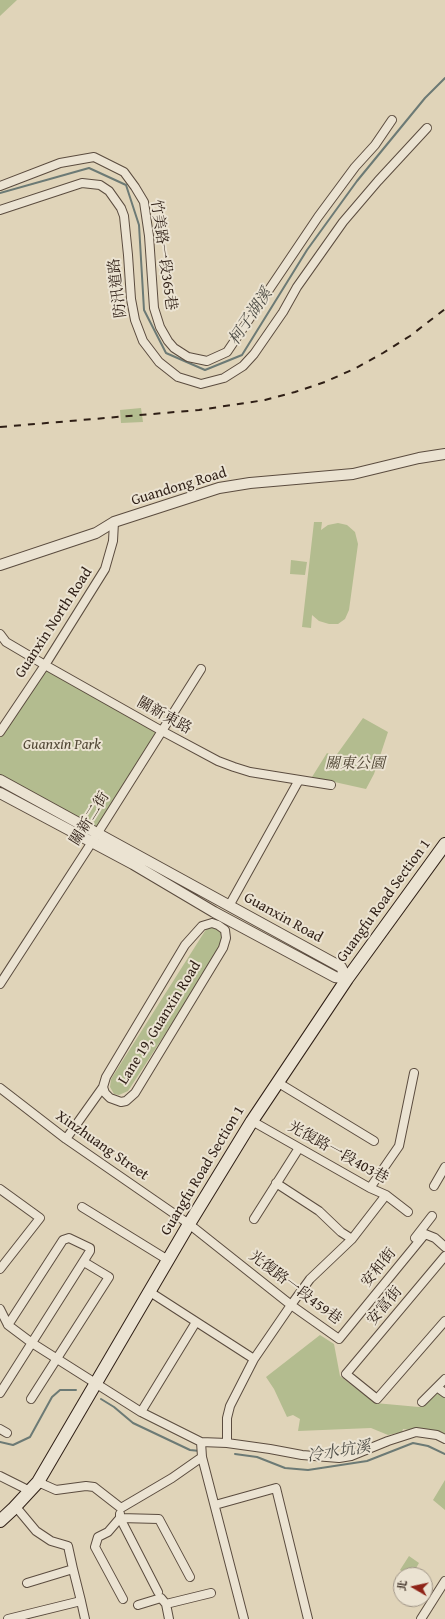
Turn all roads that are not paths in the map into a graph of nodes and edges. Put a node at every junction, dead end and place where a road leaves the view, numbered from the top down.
1 (392, 120) dead end
2 (427, 128) dead end
3 (0, 186) edge
4 (0, 210) edge
5 (445, 454) edge
6 (114, 522) junction
7 (0, 565) edge
8 (0, 634) edge
9 (45, 665) junction
10 (201, 669) dead end
11 (162, 731) junction
12 (0, 732) edge
13 (0, 780) edge
14 (299, 780) junction
15 (331, 785) dead end
16 (0, 793) edge
17 (95, 837) junction
18 (445, 844) edge
19 (229, 906) junction
20 (214, 912) junction
21 (207, 924) junction
22 (228, 926) junction
23 (348, 978) junction
24 (0, 984) edge
25 (414, 1073) dead end
26 (277, 1082) junction
27 (103, 1087) junction
28 (0, 1088) edge
29 (252, 1120) junction
30 (66, 1139) junction
31 (374, 1141) dead end
32 (299, 1148) junction
33 (445, 1167) edge
34 (276, 1183) junction
35 (434, 1186) dead end
36 (370, 1188) junction
37 (0, 1189) edge
38 (386, 1195) junction
39 (82, 1207) dead end
40 (408, 1212) dead end
41 (432, 1216) dead end
42 (254, 1219) dead end
43 (189, 1224) junction
44 (352, 1239) junction
45 (445, 1247) edge
46 (445, 1256) edge
47 (168, 1260) junction
48 (84, 1262) junction
49 (0, 1269) edge
50 (150, 1292) junction
51 (291, 1305) junction
52 (0, 1309) edge
53 (445, 1321) edge
54 (196, 1322) junction
55 (8, 1325) junction
56 (339, 1339) junction
57 (32, 1343) junction
58 (58, 1359) junction
59 (254, 1359) junction
60 (445, 1379) edge
61 (96, 1384) junction
62 (438, 1388) junction
63 (0, 1393) edge
64 (445, 1393) edge
65 (31, 1399) dead end
66 (422, 1402) dead end
67 (141, 1412) junction
68 (445, 1438) edge
69 (202, 1442) junction
70 (227, 1443) junction
71 (202, 1457) junction
72 (0, 1476) edge
73 (34, 1487) junction
74 (215, 1505) junction
75 (16, 1507) junction
76 (121, 1508) junction
77 (120, 1518) junction
78 (0, 1521) edge
79 (73, 1569) junction
80 (190, 1577) dead end
81 (445, 1581) edge
82 (27, 1583) dead end
83 (158, 1592) dead end
84 (211, 1593) dead end
85 (123, 1599) dead end
86 (81, 1602) junction
87 (166, 1604) junction
88 (138, 1605) dead end
89 (8, 1619) edge
90 (85, 1619) edge
91 (169, 1619) edge
92 (244, 1619) edge
93 (308, 1619) edge
94 (421, 1619) edge

1 - 3 street, 竹美路一段365巷
2 - 4 street, 防汛道路
5 - 6 street, Guandong Road
6 - 7 street, Guandong Road
6 - 9 street, Guanxin North Road
8 - 9 street, 關新東路
9 - 11 street, 關新東路
9 - 12 street, Guanxin North Road
10 - 11 street, 關新二街
11 - 14 street, 關新東路
11 - 17 street, 關新二街
13 - 17 street, Guanxin Road
14 - 15 street, 關新東路
14 - 19 street
16 - 17 street, Guanxin Road
17 - 19 street, Guanxin Road
17 - 20 street, Guanxin Road
17 - 24 street, 關新二街
18 - 23 main road, Guangfu Road Section 1
19 - 23 street, Guanxin Road
20 - 21 street, Lane 19, Guanxin Road
20 - 22 street, Guanxin Road
21 - 22 street
21 - 27 street, Lane 19, Guanxin Road
22 - 23 street, Guanxin Road
22 - 27 street, Lane 19, Guanxin Road
23 - 26 main road, Guangfu Road Section 1
25 - 36 street
26 - 29 main road, Guangfu Road Section 1
26 - 31 street
27 - 30 street, Lane 19, Guanxin Road
28 - 30 street, Xinzhuang Street
29 - 32 street, 光復路一段403巷
29 - 43 main road, Guangfu Road Section 1
30 - 43 street, Xinzhuang Street
32 - 34 street
32 - 36 street, 光復路一段403巷
33 - 35 street
34 - 42 street
34 - 44 street
36 - 38 street, 光復路一段403巷
37 - 49 street
38 - 40 street, 光復路一段403巷
38 - 44 street
39 - 47 street
41 - 56 street, 光復路一段459巷
43 - 47 main road, Guangfu Road Section 1
43 - 51 street, 光復路一段459巷
44 - 51 street
45 - 56 street, 安和街
46 - 53 street, 安富街
47 - 50 main road, Guangfu Road Section 1
48 - 55 street
48 - 57 street
48 - 58 street
50 - 54 street
50 - 61 main road, Guangfu Road Section 1
51 - 56 street, 光復路一段459巷
51 - 59 street
52 - 55 street
54 - 59 street
54 - 67 street
55 - 57 street
57 - 58 street
57 - 63 street
58 - 61 street
58 - 65 street
59 - 70 street
60 - 62 street
61 - 67 street
61 - 73 main road, Guangfu Road Section 1
62 - 64 street
62 - 66 street
67 - 69 street
68 - 70 street
69 - 70 street
69 - 71 street
71 - 74 street
71 - 76 street
72 - 73 street
73 - 75 main road, Guangfu Road Section 1
73 - 76 street
74 - 92 street
74 - 93 street
75 - 78 main road, Guangfu Road Section 1
75 - 79 street
76 - 77 street
77 - 80 street
77 - 83 street
77 - 85 street
79 - 82 street
79 - 86 street
81 - 94 street
84 - 87 street
86 - 89 street
86 - 90 street
87 - 88 street
87 - 91 street

